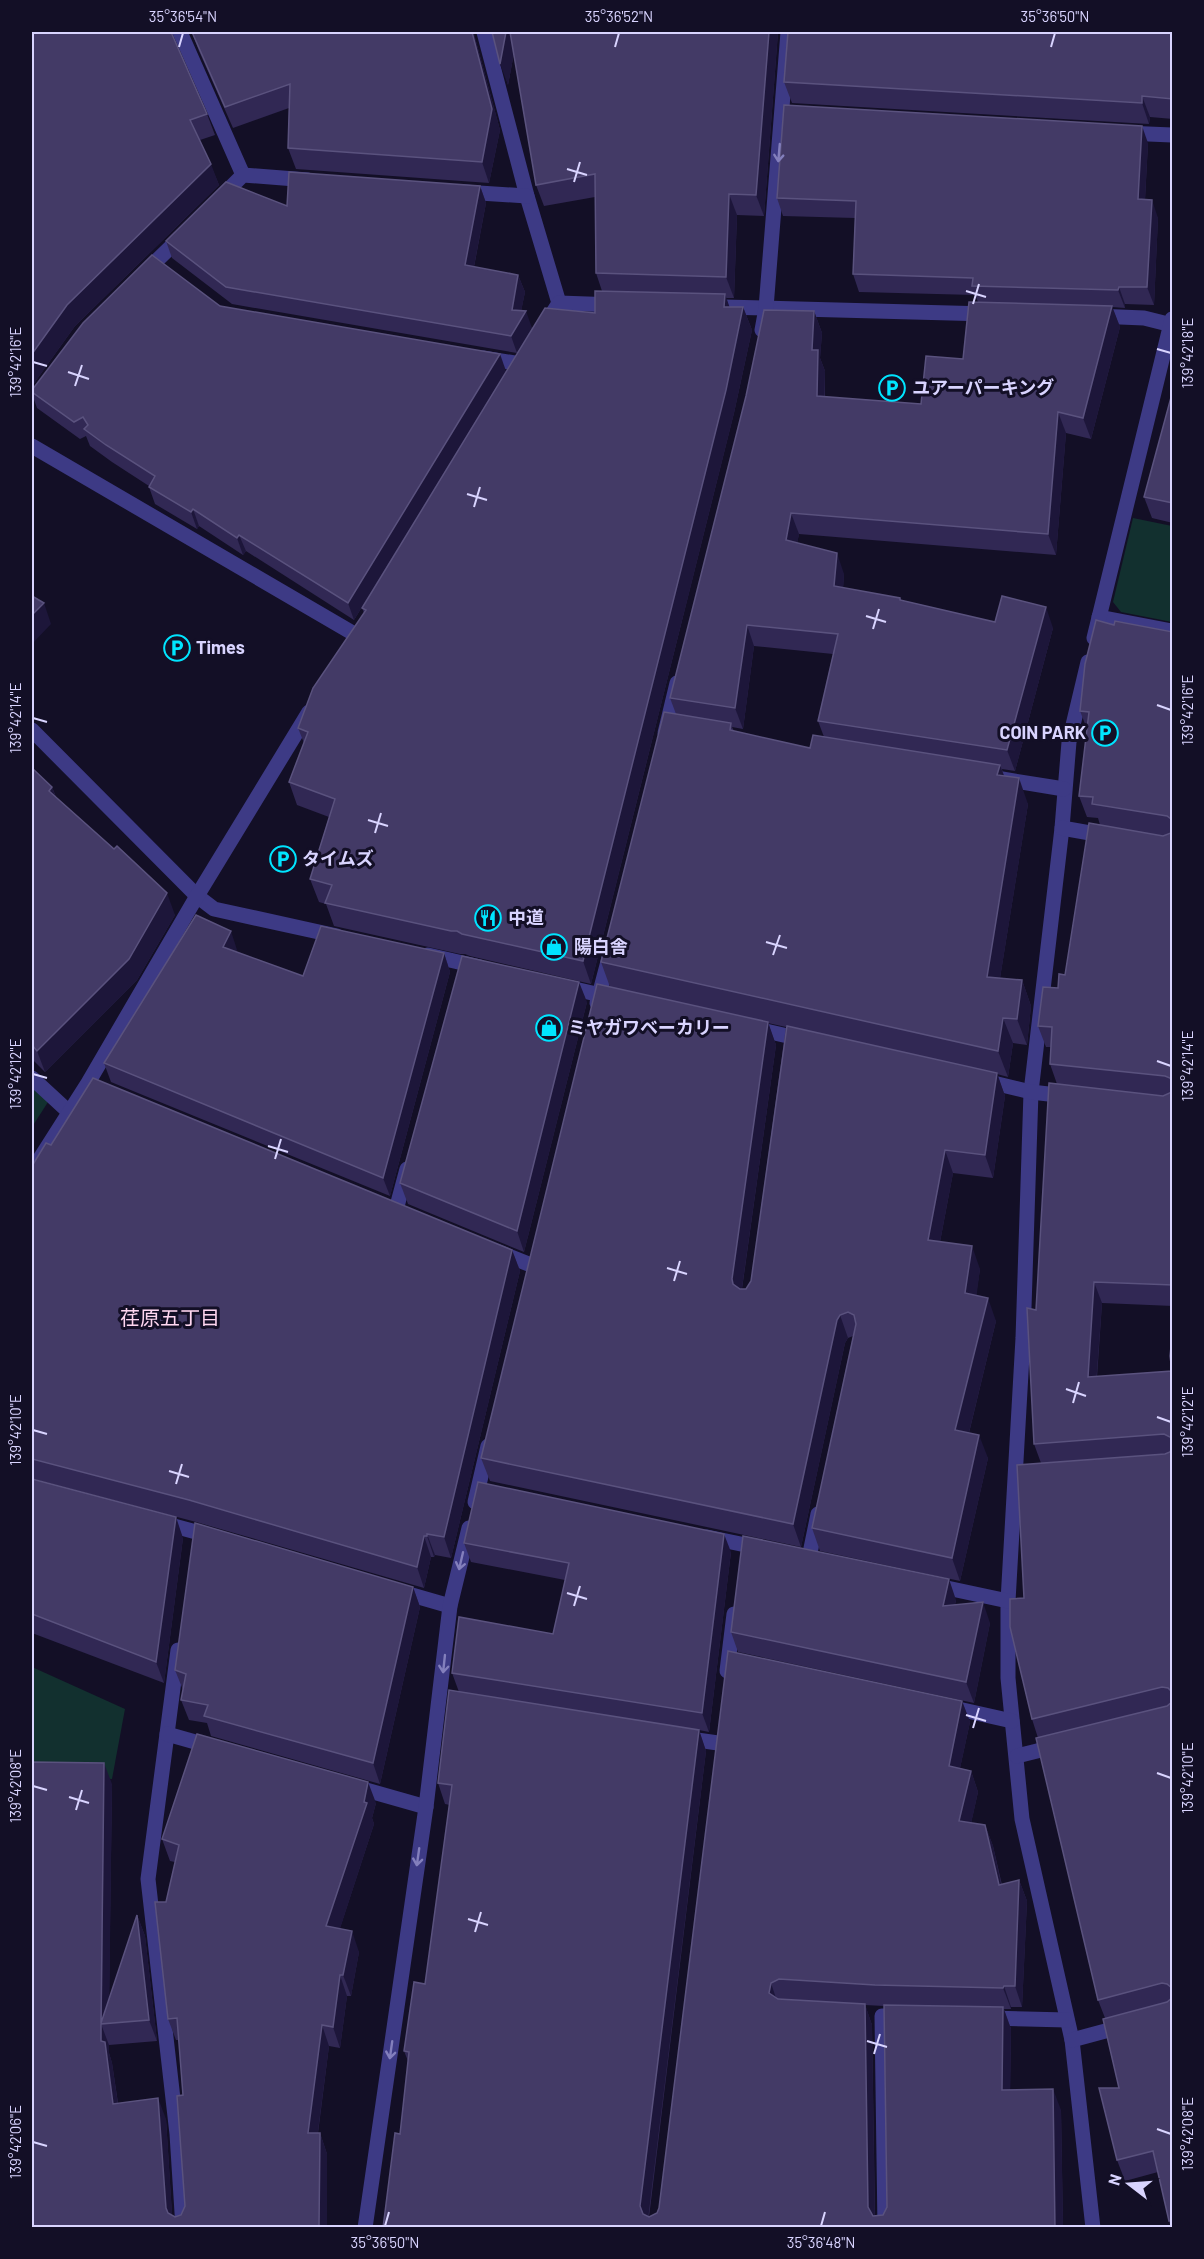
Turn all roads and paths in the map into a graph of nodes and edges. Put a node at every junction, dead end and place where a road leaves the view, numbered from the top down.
1 (180, 32) edge
2 (484, 32) edge
3 (788, 32) edge
4 (1113, 132) edge
5 (1173, 135) edge
6 (243, 175) junction
7 (326, 181) edge
8 (444, 190) edge
9 (527, 196) junction
10 (133, 284) edge
11 (559, 303) junction
12 (628, 305) edge
13 (709, 307) edge
14 (766, 308) junction
15 (1002, 314) edge
16 (1085, 316) edge
17 (1172, 323) edge
18 (540, 334) edge
19 (760, 340) edge
20 (463, 354) edge
21 (521, 364) edge
22 (32, 446) edge
23 (1099, 617) junction
24 (1173, 631) edge
25 (356, 635) edge
26 (681, 669) edge
27 (319, 695) edge
28 (32, 730) edge
29 (661, 749) edge
30 (982, 776) edge
31 (1064, 789) junction
32 (1062, 828) junction
33 (1118, 838) edge
34 (196, 896) junction
35 (350, 939) edge
36 (614, 939) edge
37 (418, 953) edge
38 (497, 971) edge
39 (543, 981) edge
40 (600, 995) junction
41 (622, 999) edge
42 (594, 1017) edge
43 (743, 1026) edge
44 (820, 1044) edge
45 (965, 1077) edge
46 (32, 1078) edge
47 (1031, 1092) junction
48 (1084, 1098) edge
49 (70, 1113) junction
50 (411, 1154) edge
51 (32, 1171) edge
52 (396, 1210) edge
53 (479, 1244) edge
54 (531, 1265) edge
55 (491, 1433) edge
56 (821, 1502) edge
57 (147, 1518) edge
58 (696, 1534) edge
59 (227, 1540) edge
60 (776, 1551) edge
61 (809, 1558) edge
62 (920, 1582) edge
63 (383, 1586) edge
64 (735, 1602) edge
65 (1008, 1602) junction
66 (450, 1606) junction
67 (180, 1632) edge
68 (725, 1684) edge
69 (933, 1704) edge
70 (1012, 1721) junction
71 (167, 1734) junction
72 (671, 1736) edge
73 (1072, 1742) edge
74 (718, 1743) edge
75 (223, 1750) edge
76 (1017, 1756) junction
77 (336, 1782) edge
78 (426, 1807) junction
79 (917, 2016) edge
80 (975, 2018) edge
81 (1067, 2020) junction
82 (1139, 2023) edge
83 (1072, 2040) junction
84 (183, 2228) edge
85 (365, 2228) edge
86 (885, 2228) edge
87 (1093, 2228) edge

1 - 6 street
2 - 9 street
3 -> 14 street
4 - 5 street
6 - 7 street
6 - 10 street
8 - 9 street
9 - 11 street
11 - 12 street
11 - 18 street
13 - 14 street
14 - 15 street
14 - 19 street
16 - 17 street
17 - 23 street
20 - 21 street
22 - 25 street
23 - 24 street
23 - 31 street
26 - 29 street
27 - 34 street
28 - 34 street
30 - 31 street
31 - 32 street
32 - 33 street
32 - 47 street
34 - 35 street
34 - 49 street
36 - 40 street
37 - 38 street
39 - 40 street
40 - 41 street
40 - 42 street
43 - 44 street
45 - 47 street
46 - 49 street
47 - 48 street
47 - 65 street
49 - 51 street
50 - 52 street
53 - 54 street
55 -> 66 street
56 - 61 street
57 - 59 street
58 - 60 street
62 - 65 street
63 - 66 street
64 - 68 street
65 - 70 street
66 -> 78 street
67 - 71 street
69 - 70 street
70 - 76 street
71 - 75 street
71 - 84 street
72 - 74 street
73 - 76 street
76 - 81 street
77 - 78 street
78 -> 85 street
79 - 86 street
80 - 81 street
81 - 83 street
82 - 83 street
83 - 87 street

